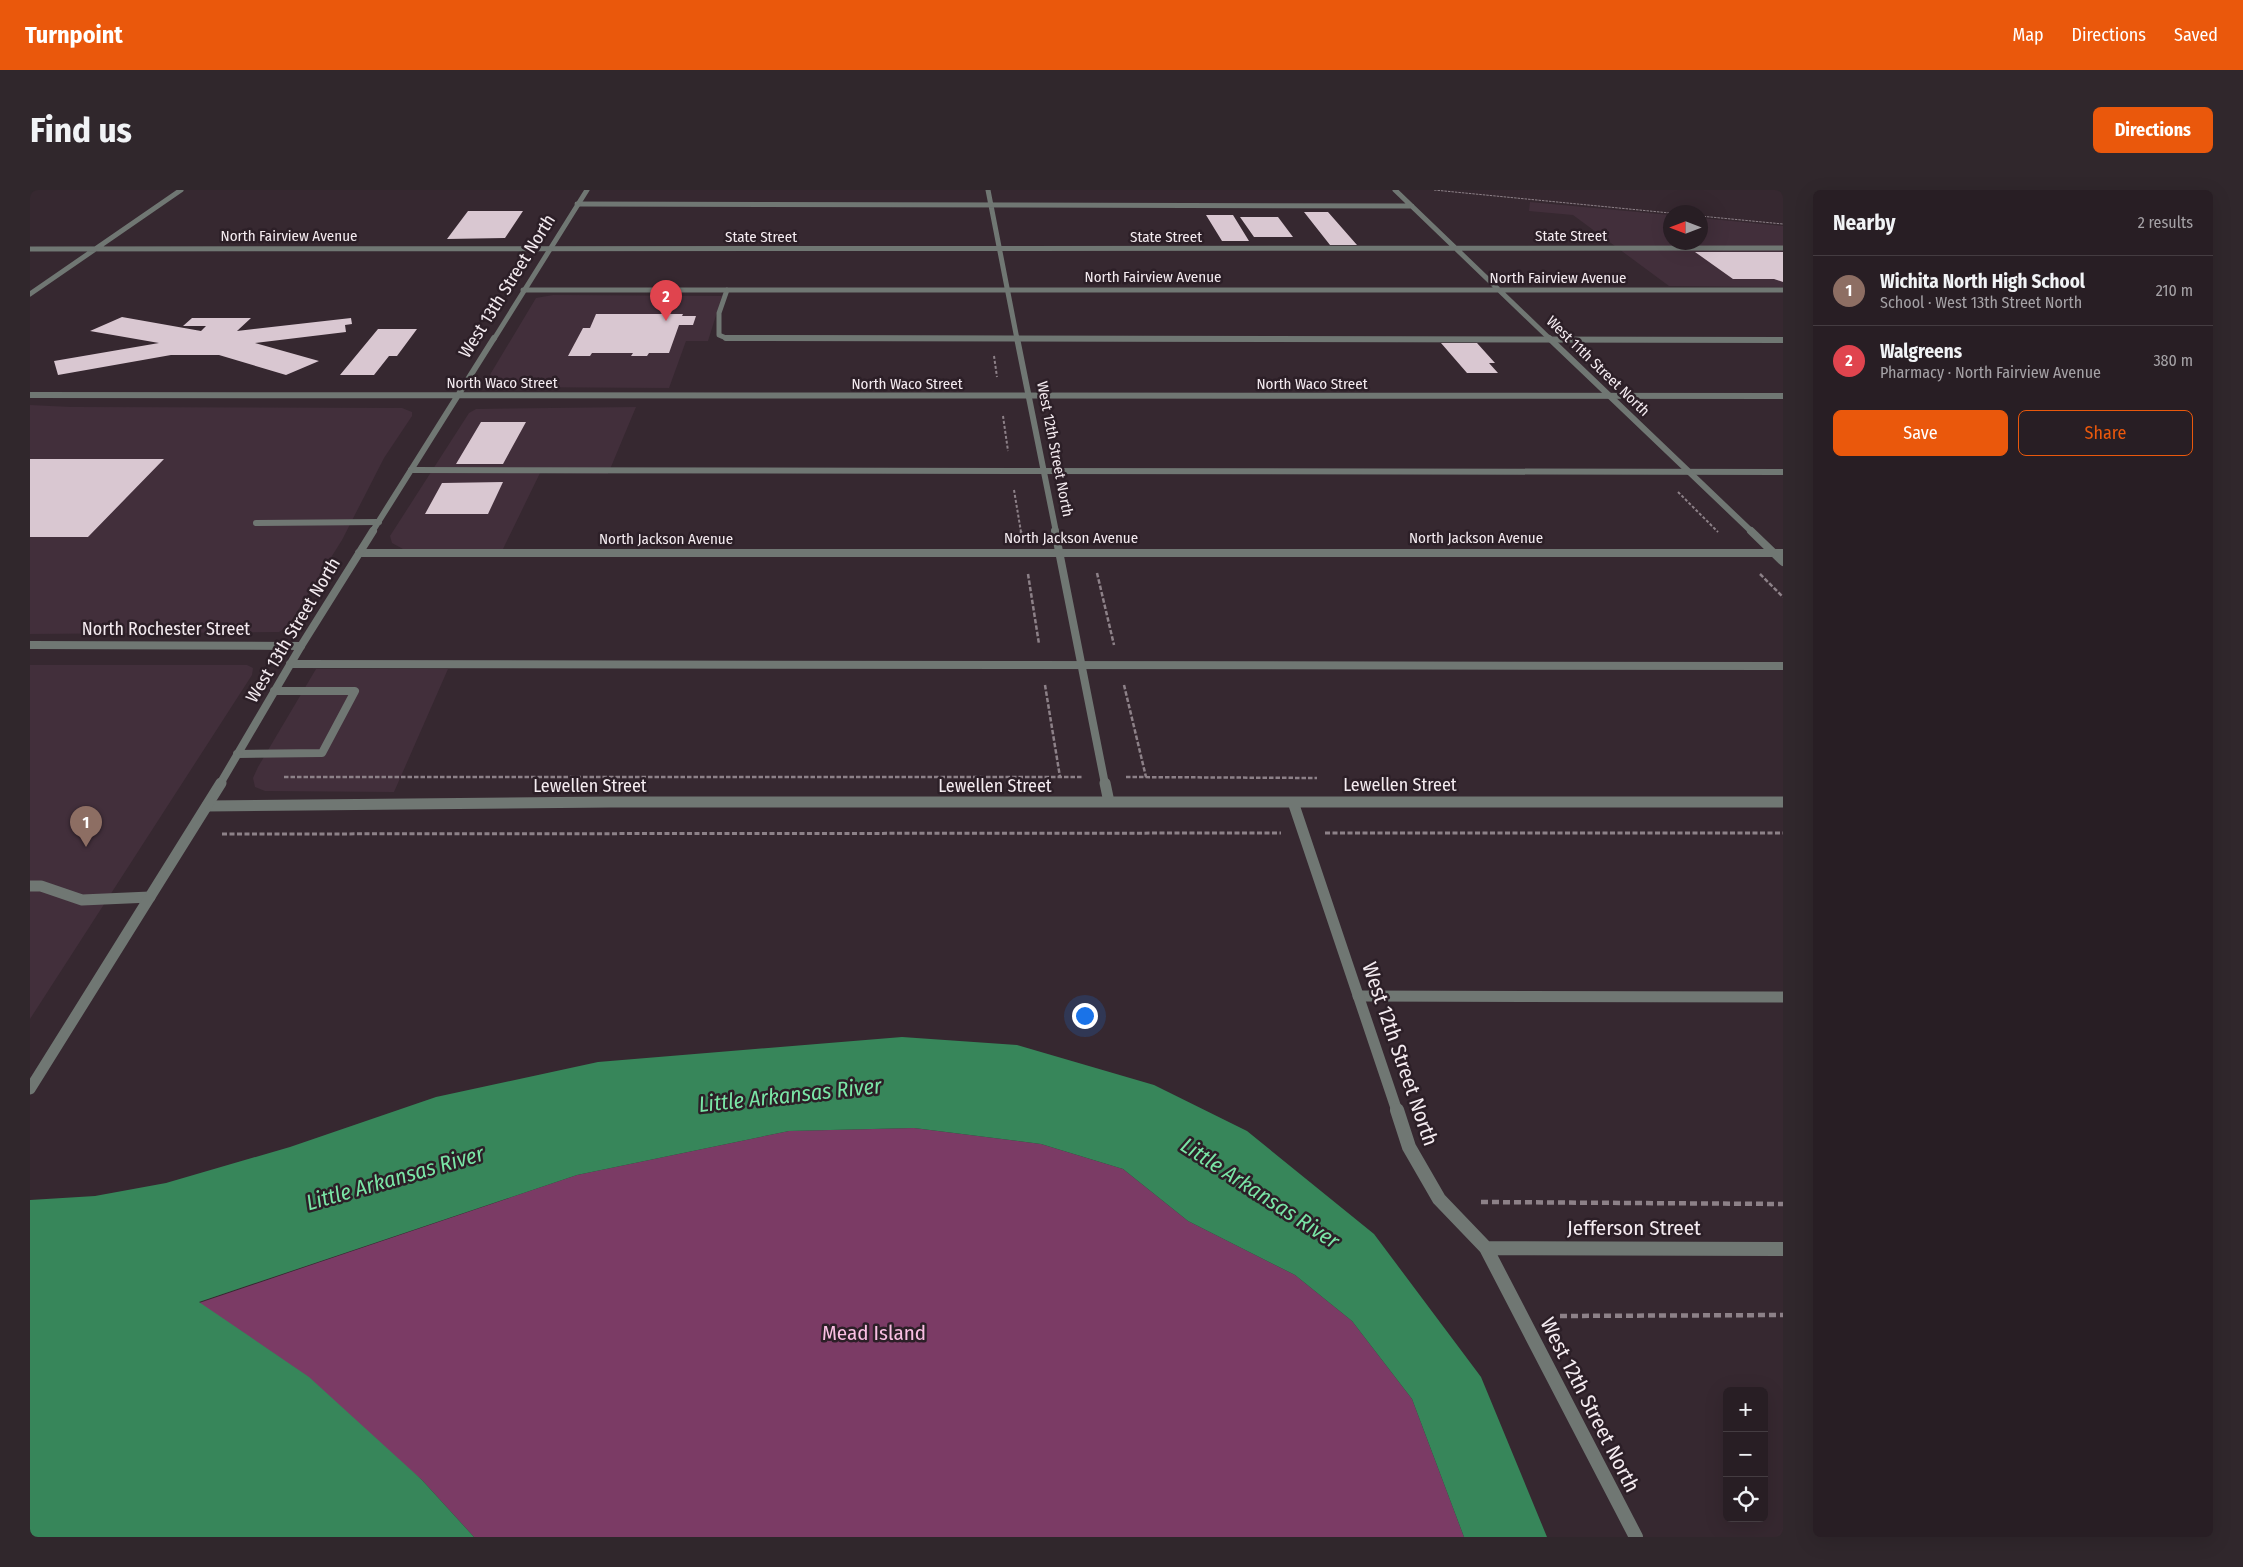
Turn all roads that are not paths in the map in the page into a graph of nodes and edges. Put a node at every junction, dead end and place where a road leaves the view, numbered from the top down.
1 (182, 190) edge
2 (587, 190) edge
3 (988, 190) edge
4 (1395, 190) edge
5 (577, 204) junction
6 (990, 205) junction
7 (1412, 206) junction
8 (1457, 248) junction
9 (1783, 248) edge
10 (30, 249) edge
11 (95, 249) junction
12 (549, 249) junction
13 (999, 250) junction
14 (523, 290) junction
15 (727, 290) junction
16 (1006, 290) junction
17 (1501, 290) junction
18 (1783, 290) edge
19 (30, 294) edge
20 (1016, 340) junction
21 (1553, 340) junction
22 (1783, 340) edge
23 (30, 396) edge
24 (457, 396) junction
25 (1028, 396) junction
26 (1612, 396) junction
27 (1783, 396) edge
28 (411, 470) junction
29 (1043, 471) junction
30 (1690, 472) junction
31 (1783, 472) edge
32 (379, 522) junction
33 (256, 523) dead end
34 (1059, 552) junction
35 (360, 553) junction
36 (1774, 553) junction
37 (1783, 553) edge
38 (1783, 562) edge
39 (30, 645) edge
40 (301, 646) junction
41 (290, 664) junction
42 (1082, 665) junction
43 (1783, 666) edge
44 (274, 691) junction
45 (237, 754) junction
46 (1110, 802) junction
47 (1293, 802) junction
48 (1783, 802) edge
49 (207, 806) junction
50 (30, 886) edge
51 (150, 897) junction
52 (1358, 996) junction
53 (1783, 997) edge
54 (30, 1089) edge
55 (1486, 1248) junction
56 (1783, 1249) edge
57 (1636, 1537) edge

1 - 11 street
2 - 5 street, West 13th Street North
3 - 6 street, West 12th Street North
4 - 7 street, West 11th Street North
5 - 6 street
5 - 12 street, West 13th Street North
6 - 7 street
6 - 13 street, West 12th Street North
7 - 8 street, West 11th Street North
8 - 9 street, State Street
8 - 13 street, State Street
8 - 17 street, West 11th Street North
10 - 11 street, North Fairview Avenue
11 - 12 street, North Fairview Avenue
11 - 19 street
12 - 13 street, State Street
12 - 14 street, West 13th Street North
13 - 16 street, West 12th Street North
14 - 15 street, North Fairview Avenue
14 - 24 street, West 13th Street North
15 - 16 street, North Fairview Avenue
15 - 20 street
16 - 17 street, North Fairview Avenue
16 - 20 street, West 12th Street North
17 - 18 street, North Fairview Avenue
17 - 21 street, West 11th Street North
20 - 21 street
20 - 25 street, West 12th Street North
21 - 22 street
21 - 26 street, West 11th Street North
23 - 24 street, North Waco Street
24 - 25 street, North Waco Street
24 - 28 street, West 13th Street North
25 - 26 street, North Waco Street
25 - 29 street, West 12th Street North
26 - 27 street, North Waco Street
26 - 30 street, West 11th Street North
28 - 29 street
28 - 32 street, West 13th Street North
29 - 30 street
29 - 34 street, West 12th Street North
30 - 31 street
30 - 36 street, West 11th Street North
32 - 33 street
32 - 35 street, West 13th Street North
34 - 35 street, North Jackson Avenue
34 - 36 street, North Jackson Avenue
34 - 42 street, West 12th Street North
35 - 40 street, West 13th Street North
36 - 37 street, North Jackson Avenue
36 - 38 street, West 11th Street North
39 - 40 street, North Rochester Street
40 - 41 street, West 13th Street North
41 - 42 street
41 - 44 street, West 13th Street North
42 - 43 street
42 - 46 street, West 12th Street North
44 - 45 street, West 13th Street North
44 - 45 street
45 - 49 street, West 13th Street North
46 - 47 street, Lewellen Street
46 - 49 street, Lewellen Street
47 - 48 street, Lewellen Street
47 - 52 street, West 12th Street North
49 - 51 street, West 13th Street North
50 - 51 street
51 - 54 street, West 13th Street North
52 - 53 street
52 - 55 street, West 12th Street North
55 - 56 street, Jefferson Street
55 - 57 street, West 12th Street North

